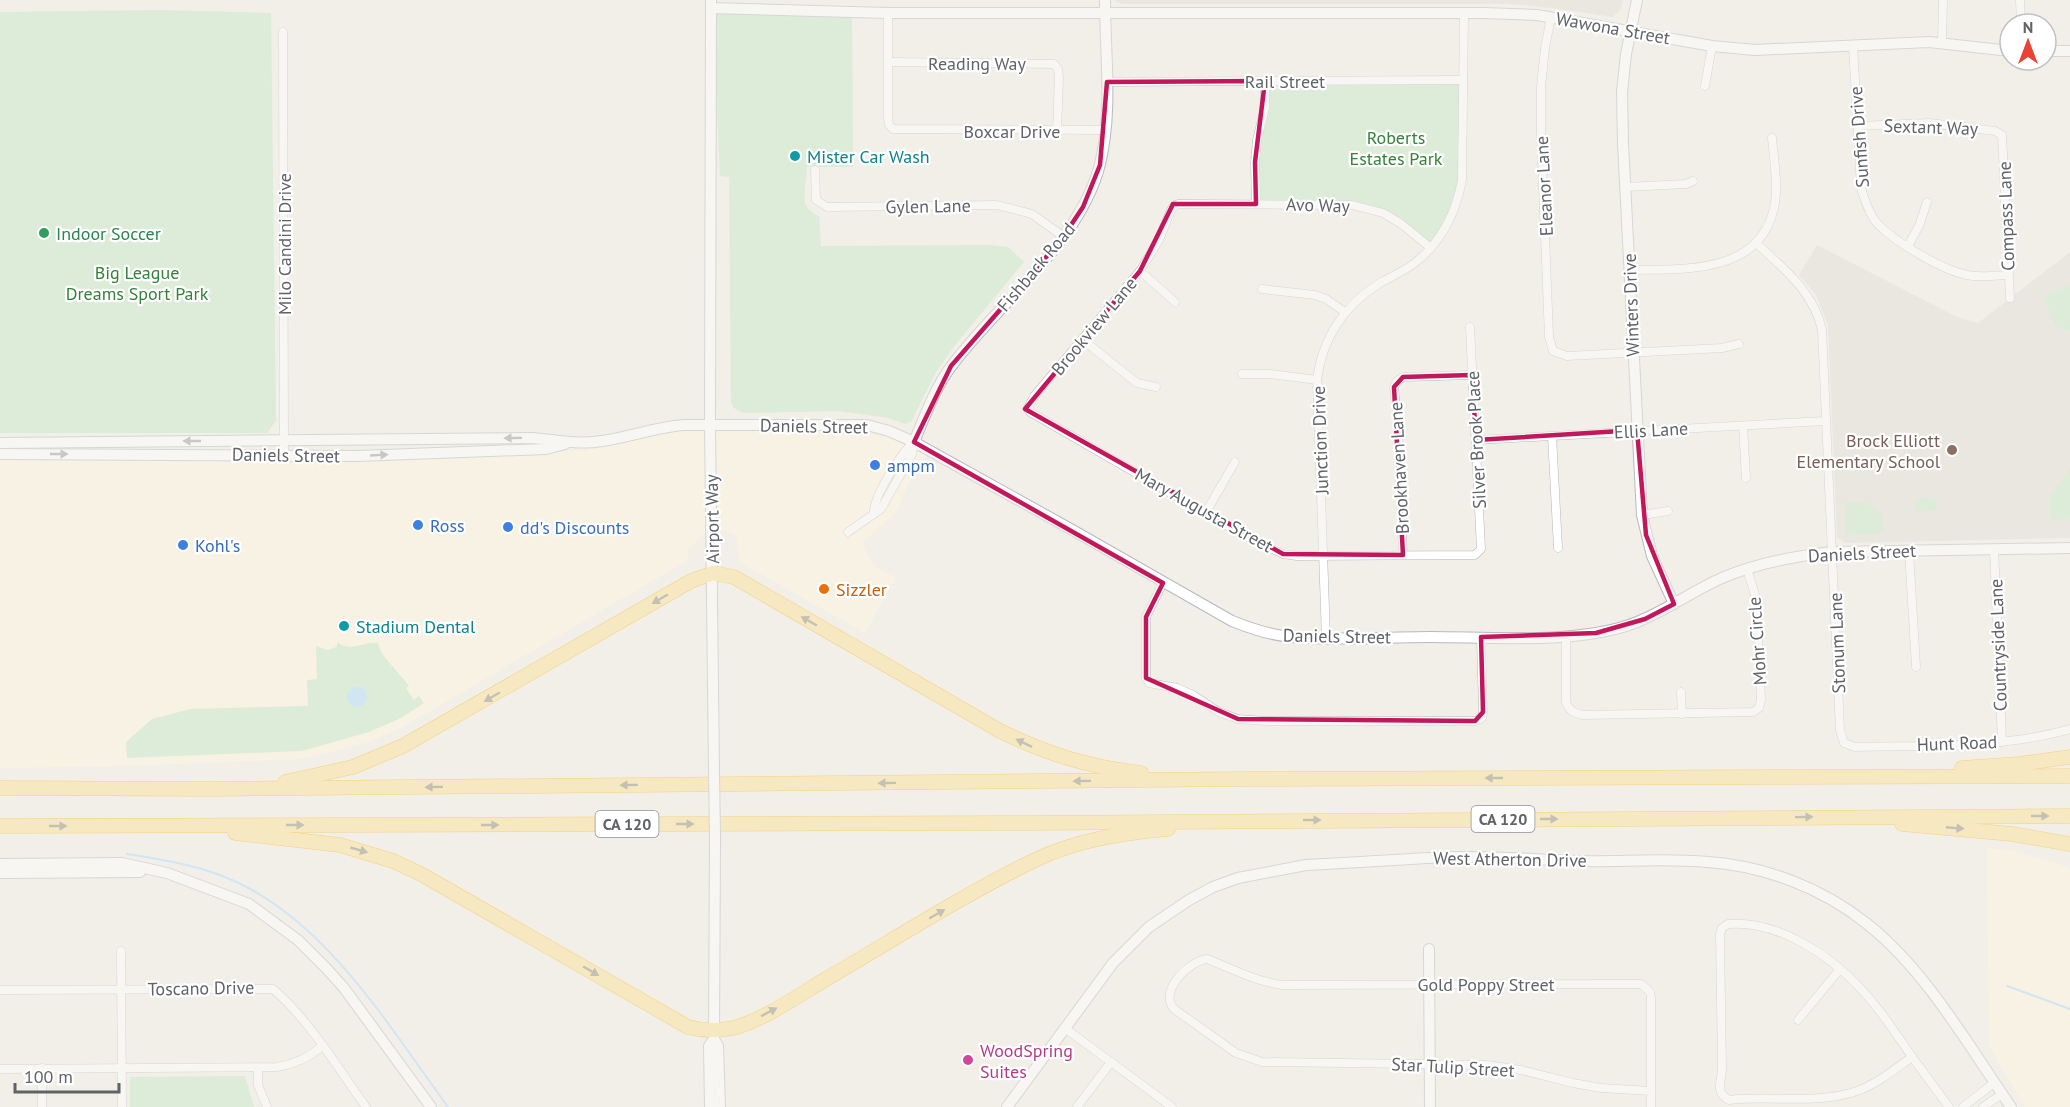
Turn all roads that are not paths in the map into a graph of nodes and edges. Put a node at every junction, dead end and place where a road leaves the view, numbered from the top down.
1 (1105, 0) edge
2 (1637, 0) edge
3 (1943, 0) edge
4 (711, 4) edge
5 (888, 13) junction
6 (1105, 13) junction
7 (1464, 13) junction
8 (1551, 16) junction
9 (1631, 31) junction
10 (283, 32) dead end
11 (1942, 43) junction
12 (1853, 45) junction
13 (1712, 46) junction
14 (1998, 50) edge
15 (888, 62) junction
16 (1462, 80) junction
17 (1265, 81) junction
18 (1107, 82) junction
19 (1705, 86) dead end
20 (1859, 126) junction
21 (1106, 130) junction
22 (1058, 131) junction
23 (2002, 135) joint
24 (1772, 138) dead end
25 (815, 170) dead end
26 (1693, 181) dead end
27 (1626, 187) junction
28 (1927, 202) dead end
29 (1192, 204) joint
30 (1256, 204) junction
31 (1064, 237) junction
32 (1755, 243) junction
33 (1908, 246) junction
34 (1431, 248) junction
35 (1630, 270) junction
36 (1140, 271) junction
37 (2008, 275) junction
38 (1262, 289) dead end
39 (2010, 298) dead end
40 (1175, 302) dead end
41 (1345, 312) junction
42 (1470, 327) dead end
43 (1083, 340) junction
44 (1739, 344) dead end
45 (1633, 353) junction
46 (1242, 374) dead end
47 (1472, 375) junction
48 (1317, 380) junction
49 (1156, 387) dead end
50 (1826, 421) junction
51 (710, 425) junction
52 (1743, 426) junction
53 (1637, 430) junction
54 (1552, 436) junction
55 (1078, 439) joint
56 (1476, 440) junction
57 (285, 441) junction
58 (571, 442) junction
59 (914, 442) junction
60 (0, 443) edge
61 (0, 454) edge
62 (284, 456) junction
63 (1235, 462) dead end
64 (1746, 478) dead end
65 (1668, 511) dead end
66 (1206, 512) junction
67 (1642, 515) junction
68 (848, 532) dead end
69 (1558, 548) dead end
70 (2070, 548) edge
71 (1994, 549) junction
72 (1909, 551) junction
73 (1832, 552) junction
74 (1480, 553) joint
75 (1403, 555) junction
76 (1324, 557) junction
77 (1747, 569) junction
78 (713, 573) junction
79 (1163, 583) junction
80 (1674, 604) junction
81 (1566, 636) junction
82 (1481, 637) junction
83 (1326, 638) junction
84 (1916, 667) dead end
85 (1681, 692) dead end
86 (1682, 714) junction
87 (2070, 729) edge
88 (2002, 742) junction
89 (1844, 743) joint
90 (2070, 757) edge
91 (2070, 776) edge
92 (1657, 778) junction
93 (1245, 779) junction
94 (0, 788) edge
95 (212, 789) junction
96 (1856, 816) junction
97 (2070, 816) edge
98 (1253, 820) junction
99 (0, 826) edge
100 (177, 826) junction
101 (2070, 844) edge
102 (0, 864) edge
103 (0, 873) edge
104 (167, 873) junction
105 (1429, 949) dead end
106 (121, 951) dead end
107 (1840, 969) junction
108 (1429, 984) junction
109 (122, 989) junction
110 (0, 990) edge
111 (1798, 1020) dead end
112 (1066, 1029) junction
113 (714, 1034) junction
114 (322, 1046) junction
115 (1912, 1057) junction
116 (1111, 1062) junction
117 (1290, 1063) joint
118 (1430, 1063) junction
119 (42, 1068) junction
120 (122, 1068) junction
121 (258, 1068) junction
122 (0, 1069) edge
123 (1994, 1083) junction
124 (1651, 1091) junction
125 (2002, 1094) junction
126 (1794, 1098) junction
127 (42, 1107) edge
128 (122, 1107) edge
129 (267, 1107) edge
130 (366, 1107) edge
131 (430, 1107) edge
132 (710, 1107) edge
133 (720, 1107) edge
134 (1007, 1107) edge
135 (1077, 1107) edge
136 (1173, 1107) edge
137 (1430, 1107) edge
138 (1651, 1107) edge
139 (1794, 1107) edge
140 (1949, 1107) edge
141 (1963, 1107) edge
142 (1983, 1107) edge
143 (2011, 1107) edge

1 - 6 street, Fishback Road
2 - 9 street, Winters Drive
3 - 11 street
4 - 5 street, Wawona Street
4 - 51 street, Airport Way
5 - 6 street, Wawona Street
5 - 15 street
6 - 7 street, Wawona Street
6 - 18 street, Fishback Road
7 - 8 street, Wawona Street
7 - 16 street, Junction Drive
8 - 9 street, Wawona Street
8 - 45 street, Eleanor Lane
9 - 13 street, Wawona Street
9 - 27 street, Winters Drive
10 - 57 street, Milo Candini Drive
11 - 12 street, Wawona Street
11 - 14 street, Wawona Street
12 - 13 street, Wawona Street
12 - 20 street, Sunfish Drive
13 - 19 street
15 - 22 street, Boxcar Drive
15 - 22 street, Reading Way
16 - 17 street, Rail Street
16 - 34 street, Junction Drive
17 - 18 street, Rail Street
17 - 30 street
18 - 21 street, Fishback Road
20 - 23 street, Sextant Way
20 - 33 street, Sunfish Drive
21 - 22 street, Boxcar Drive
21 - 31 street, Fishback Road
23 - 37 street, Compass Lane
24 - 32 street
25 - 31 street, Gylen Lane
26 - 27 street
27 - 35 street, Winters Drive
28 - 33 street
29 - 30 street, Avo Way
29 - 36 street, Brookview Lane
30 - 34 street, Avo Way
31 - 59 street, Fishback Road
32 - 35 street
32 - 50 street, Stonum Lane
33 - 37 street, Sunfish Drive
34 - 41 street, Junction Drive
35 - 45 street, Winters Drive
36 - 40 street
36 - 43 street, Brookview Lane
37 - 39 street, Compass Lane
38 - 41 street
41 - 48 street, Junction Drive
42 - 47 street, Silver Brook Place
43 - 49 street
43 - 55 street, Brookview Lane
44 - 45 street
45 - 53 street, Winters Drive
46 - 48 street
47 - 56 street, Silver Brook Place
47 - 75 street, Brookhaven Lane
48 - 76 street, Junction Drive
50 - 52 street, Ellis Lane
50 - 73 street, Stonum Lane
51 - 58 street, Daniels Street
51 - 59 street, Daniels Street
51 - 78 street, Airport Way
52 - 53 street, Ellis Lane
52 - 64 street
53 - 54 street, Ellis Lane
53 - 67 street, Winters Drive
54 - 56 street, Ellis Lane
54 - 69 street
55 - 66 street, Mary Augusta Street
56 - 74 street, Silver Brook Place
58 -> 57 street, Daniels Street
57 -> 60 street, Daniels Street
57 - 62 street, Milo Candini Drive
62 -> 58 street, Daniels Street
59 - 68 street, Fishback Road
59 - 79 street, Daniels Street
61 -> 62 street, Daniels Street
63 - 66 street
65 - 67 street
66 - 76 street, Mary Augusta Street
67 - 80 street, Winters Drive
70 - 71 street, Daniels Street
71 - 72 street, Daniels Street
71 - 88 street, Countryside Lane
72 - 73 street, Daniels Street
72 - 84 street
73 - 77 street, Daniels Street
73 - 89 street, Stonum Lane
74 - 75 street, Mary Augusta Street
75 - 76 street, Mary Augusta Street
76 - 83 street, Junction Drive
77 - 80 street, Daniels Street
77 - 86 street, Mohr Circle
93 -> 78 highway
78 -> 95 highway
78 - 113 street, Airport Way, bridge
79 - 82 street
79 - 83 street, Daniels Street
80 - 81 street, Daniels Street
81 - 82 street, Daniels Street
81 - 86 street, Mohr Circle
82 - 83 street, Daniels Street
85 - 86 street
87 - 88 street, Hunt Road
88 - 89 street, Hunt Road
90 - 92 highway
91 - 92 highway, CA 120
92 -> 93 highway, CA 120
93 -> 95 highway, CA 120
94 - 95 highway, CA 120
96 -> 97 highway, CA 120
98 -> 96 highway, CA 120
96 -> 101 highway
100 -> 98 highway, CA 120
113 -> 98 highway
99 -> 100 highway, CA 120
100 -> 113 highway
102 - 104 street
103 - 104 street
104 - 131 street
105 - 108 street
106 - 109 street
107 - 111 street
107 - 115 street
107 - 126 street
108 - 117 street, Gold Poppy Street
108 - 118 street
108 - 124 street, Gold Poppy Street
109 - 110 street, Toscano Drive
109 - 114 street, Toscano Drive
109 - 120 street
112 - 116 street
112 - 123 street, West Atherton Drive
112 - 134 street, West Atherton Drive
113 - 132 street, Airport Way
113 - 133 street, Airport Way
114 - 121 street
114 - 130 street, Toscano Drive
115 - 126 street
115 - 140 street
116 - 135 street
116 - 136 street
117 - 118 street, Star Tulip Street
118 - 124 street, Star Tulip Street
118 - 137 street
119 - 120 street
119 - 122 street
119 - 127 street
120 - 121 street
120 - 128 street
121 - 129 street
123 - 125 street, West Atherton Drive
123 - 141 street
124 - 138 street
125 - 142 street
125 - 143 street, West Atherton Drive
126 - 139 street

